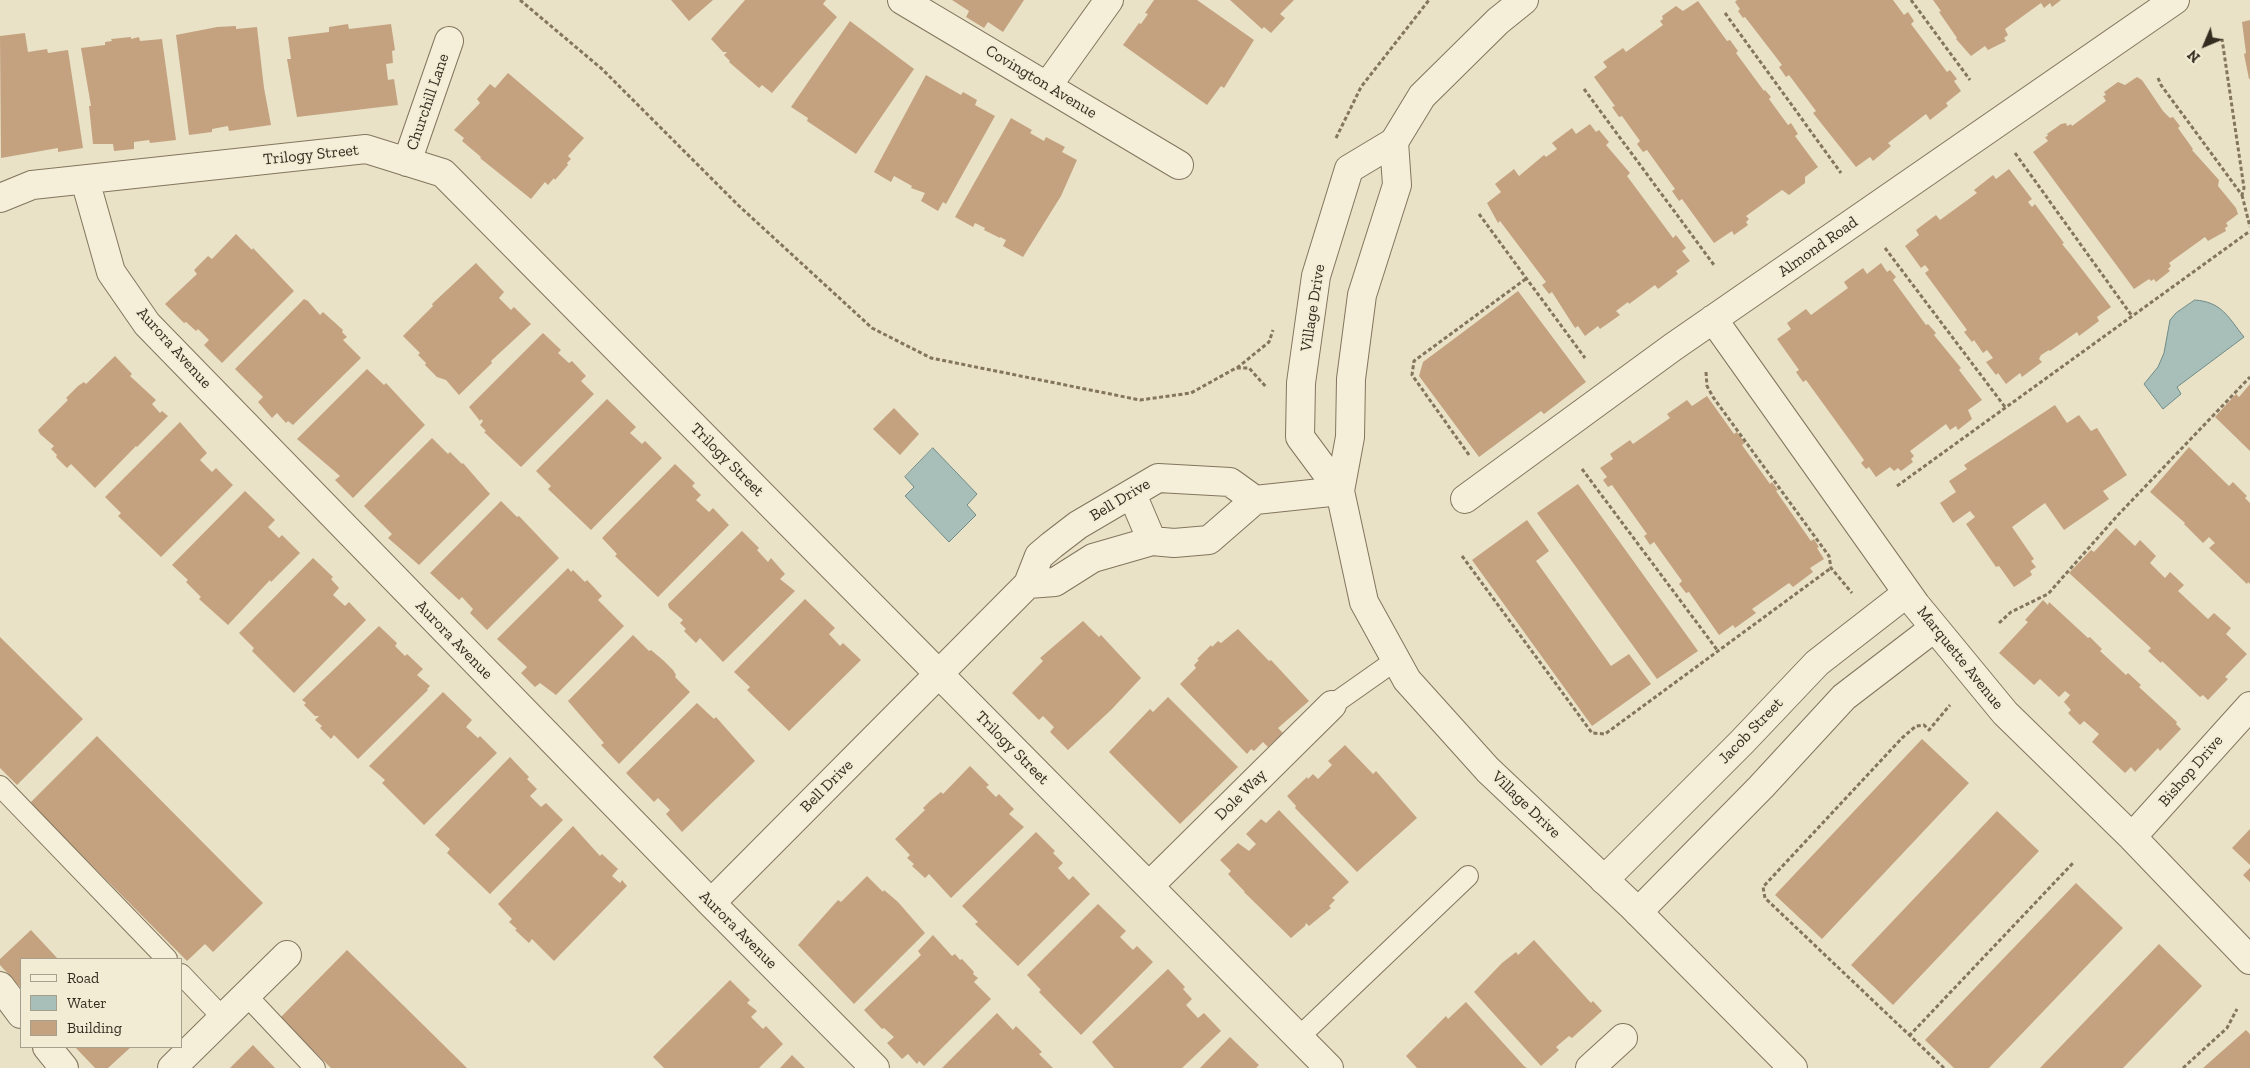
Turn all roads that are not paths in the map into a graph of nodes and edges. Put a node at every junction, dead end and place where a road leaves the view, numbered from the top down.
1 (902, 0) edge
2 (1109, 0) edge
3 (1524, 0) edge
4 (2174, 0) edge
5 (449, 41) dead end
6 (1048, 85) junction
7 (1394, 142) junction
8 (407, 162) junction
9 (1179, 165) dead end
10 (85, 180) junction
11 (0, 198) edge
12 (1713, 319) junction
13 (1340, 491) junction
14 (1132, 494) junction
15 (1465, 499) dead end
16 (1255, 500) junction
17 (1152, 541) junction
18 (1028, 584) junction
19 (1907, 593) junction
20 (1934, 628) junction
21 (1396, 660) junction
22 (938, 674) junction
23 (1332, 705) joint
24 (2250, 706) edge
25 (0, 786) edge
26 (2132, 837) junction
27 (1468, 876) dead end
28 (1604, 880) junction
29 (1149, 886) junction
30 (711, 903) junction
31 (1638, 912) junction
32 (287, 956) dead end
33 (166, 958) edge
34 (2250, 960) edge
35 (182, 975) edge
36 (0, 986) edge
37 (246, 995) junction
38 (20, 1013) edge
39 (223, 1018) junction
40 (1299, 1037) junction
41 (1623, 1038) dead end
42 (48, 1048) edge
43 (64, 1068) edge
44 (172, 1068) edge
45 (315, 1068) edge
46 (875, 1068) edge
47 (1329, 1068) edge
48 (1590, 1068) edge
49 (1793, 1068) edge

1 - 6 street, Covington Avenue
2 - 6 street
3 - 7 street, Village Drive
4 - 12 street, Almond Road
5 - 8 street, Churchill Lane
6 - 9 street, Covington Avenue
7 - 13 street, Village Drive
7 - 13 street, Village Drive
8 - 10 street, Trilogy Street
8 - 22 street, Trilogy Street
10 - 11 street, Trilogy Street
10 - 30 street, Aurora Avenue
12 - 15 street, Almond Road
12 - 19 street, Marquette Avenue
13 - 16 street
13 - 21 street, Village Drive
14 - 16 street, Bell Drive
14 - 17 street
14 - 18 street, Bell Drive
16 - 17 street
17 - 18 street
18 - 22 street, Bell Drive
19 - 20 street, Marquette Avenue
19 - 28 street, Jacob Street
20 - 26 street, Marquette Avenue
20 - 31 street
21 - 23 lane
21 - 28 street, Village Drive
22 - 29 street, Trilogy Street
22 - 30 street, Bell Drive
23 - 29 street, Dole Way
24 - 26 street, Bishop Drive
25 - 33 lane
26 - 34 street, Marquette Avenue
27 - 40 lane
28 - 31 street, Village Drive
29 - 40 street, Trilogy Street
30 - 46 street, Aurora Avenue
31 - 49 street, Village Drive
32 - 37 street
35 - 39 lane
36 - 38 street
37 - 39 street
37 - 45 lane
39 - 44 street
40 - 47 street, Trilogy Street
41 - 48 street
42 - 43 street

